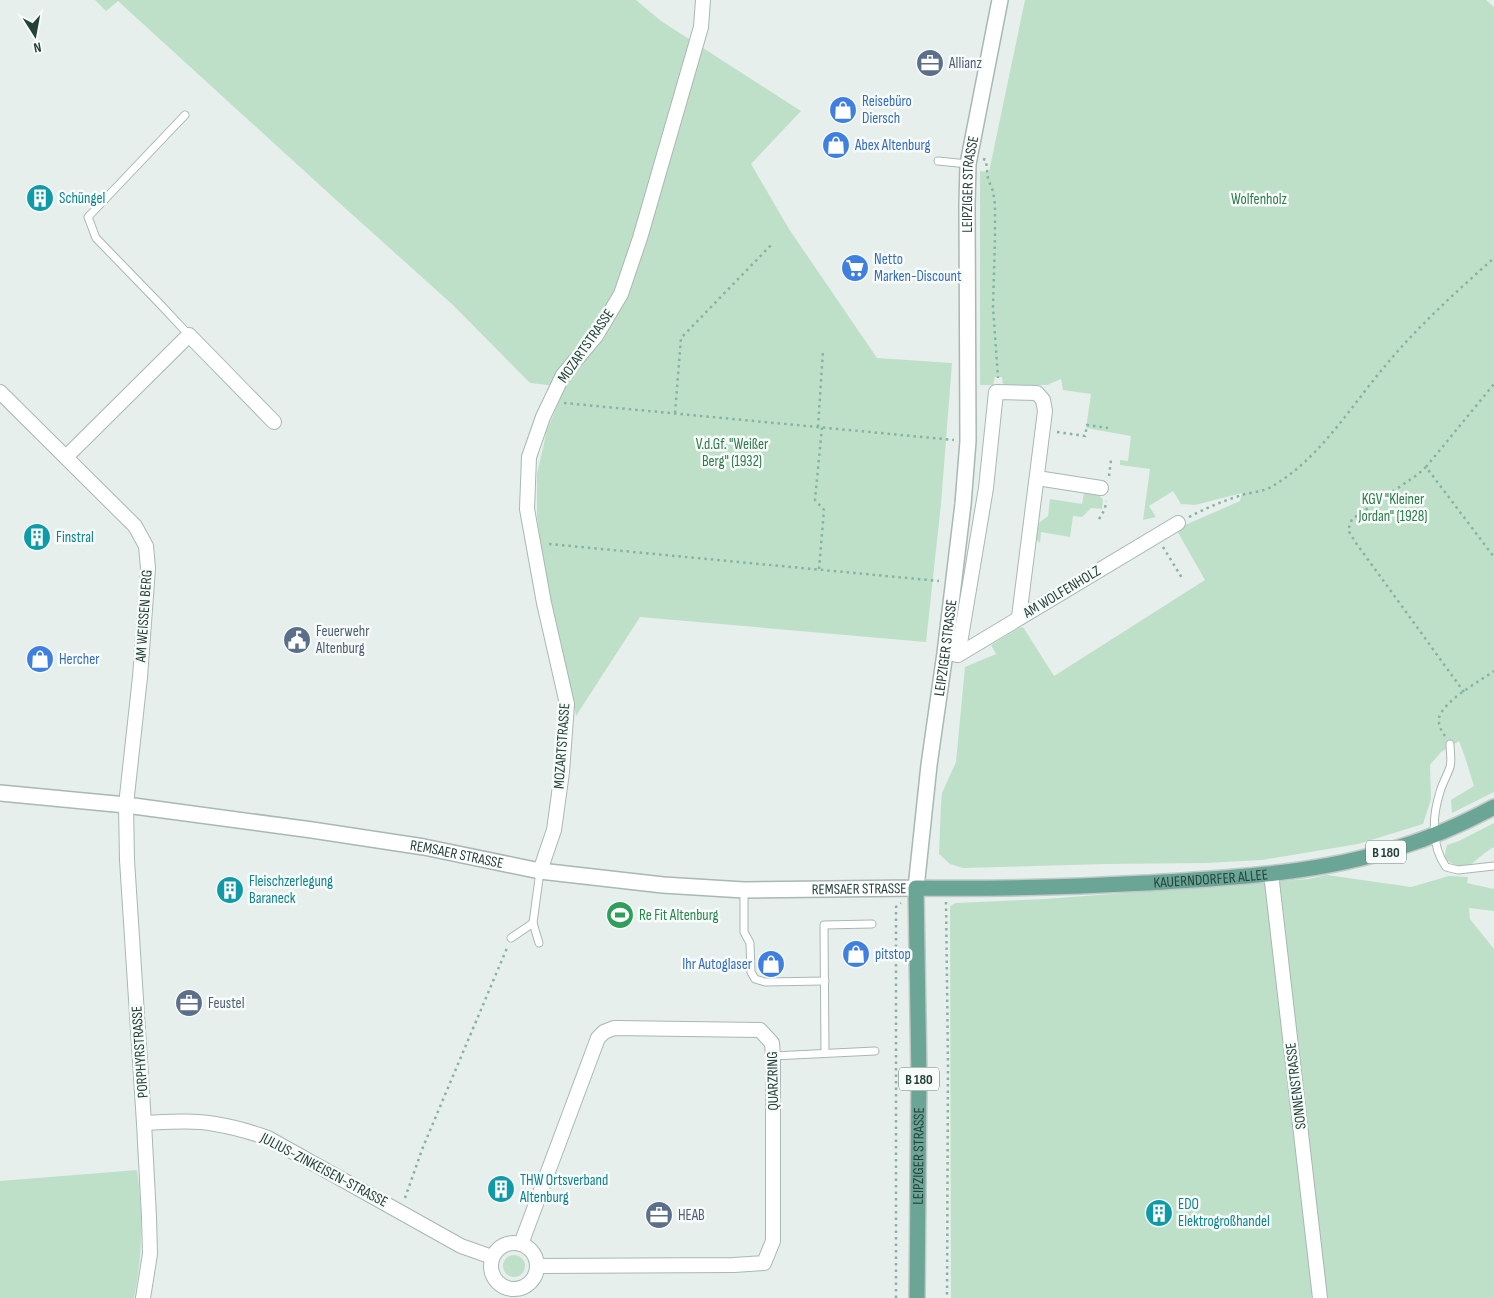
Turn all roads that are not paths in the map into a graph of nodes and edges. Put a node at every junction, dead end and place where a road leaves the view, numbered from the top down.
1 (703, 0) edge
2 (1000, 0) edge
3 (185, 115) dead end
4 (938, 161) dead end
5 (969, 161) junction
6 (189, 335) junction
7 (0, 392) edge
8 (274, 422) dead end
9 (66, 457) junction
10 (1037, 478) junction
11 (1101, 488) dead end
12 (1178, 523) road end
13 (1019, 617) junction
14 (951, 654) junction
15 (1450, 744) road end
16 (0, 793) edge
17 (126, 805) junction
18 (1494, 807) edge
19 (1434, 836) junction
20 (1494, 866) edge
21 (540, 872) junction
22 (1271, 873) junction
23 (916, 888) junction
24 (744, 890) junction
25 (533, 923) junction
26 (872, 924) dead end
27 (511, 938) road end
28 (539, 943) dead end
29 (825, 981) junction
30 (875, 1051) dead end
31 (826, 1053) junction
32 (773, 1056) junction
33 (144, 1123) junction
34 (521, 1244) junction
35 (492, 1257) junction
36 (537, 1266) junction
37 (518, 1293) edge
38 (143, 1298) edge
39 (917, 1298) edge
40 (1320, 1298) edge

1 - 21 street, MOZARTSTRASSE
2 - 5 street, LEIPZIGER STRASSE
3 - 6 lane
4 - 5 lane
5 - 14 street, LEIPZIGER STRASSE
6 - 8 street
6 - 9 street
7 - 9 street, AM WEISSEN BERG
9 - 17 street, AM WEISSEN BERG
10 - 11 street
10 - 13 street, LEIPZIGER STRASSE
10 - 14 street, LEIPZIGER STRASSE
12 - 13 street, AM WOLFENHOLZ
13 - 14 street, AM WOLFENHOLZ
14 - 23 street, LEIPZIGER STRASSE
15 - 19 lane
16 - 17 street, REMSAER STRASSE
17 - 21 street, REMSAER STRASSE
17 - 33 street, PORPHYRSTRASSE
18 - 19 main road, KAUERNDORFER ALLEE / B 180
19 - 20 lane
19 - 22 main road, KAUERNDORFER ALLEE / B 180
21 - 24 street, REMSAER STRASSE
21 - 25 lane
22 - 23 main road, KAUERNDORFER ALLEE / B 180
22 - 40 street, SONNENSTRASSE
23 - 24 street, REMSAER STRASSE
23 - 39 main road, LEIPZIGER STRASSE / B 180
24 - 29 lane
25 - 27 lane
25 - 28 lane
26 - 29 lane
29 - 31 lane
30 - 31 lane
31 - 32 lane
32 - 34 street, QUARZRING
32 - 36 street, QUARZRING
33 - 35 street, JULIUS-ZINKEISEN-STRASSE
33 - 38 street, PORPHYRSTRASSE
34 - 35 street
34 - 36 street
35 - 37 street
36 - 37 street

